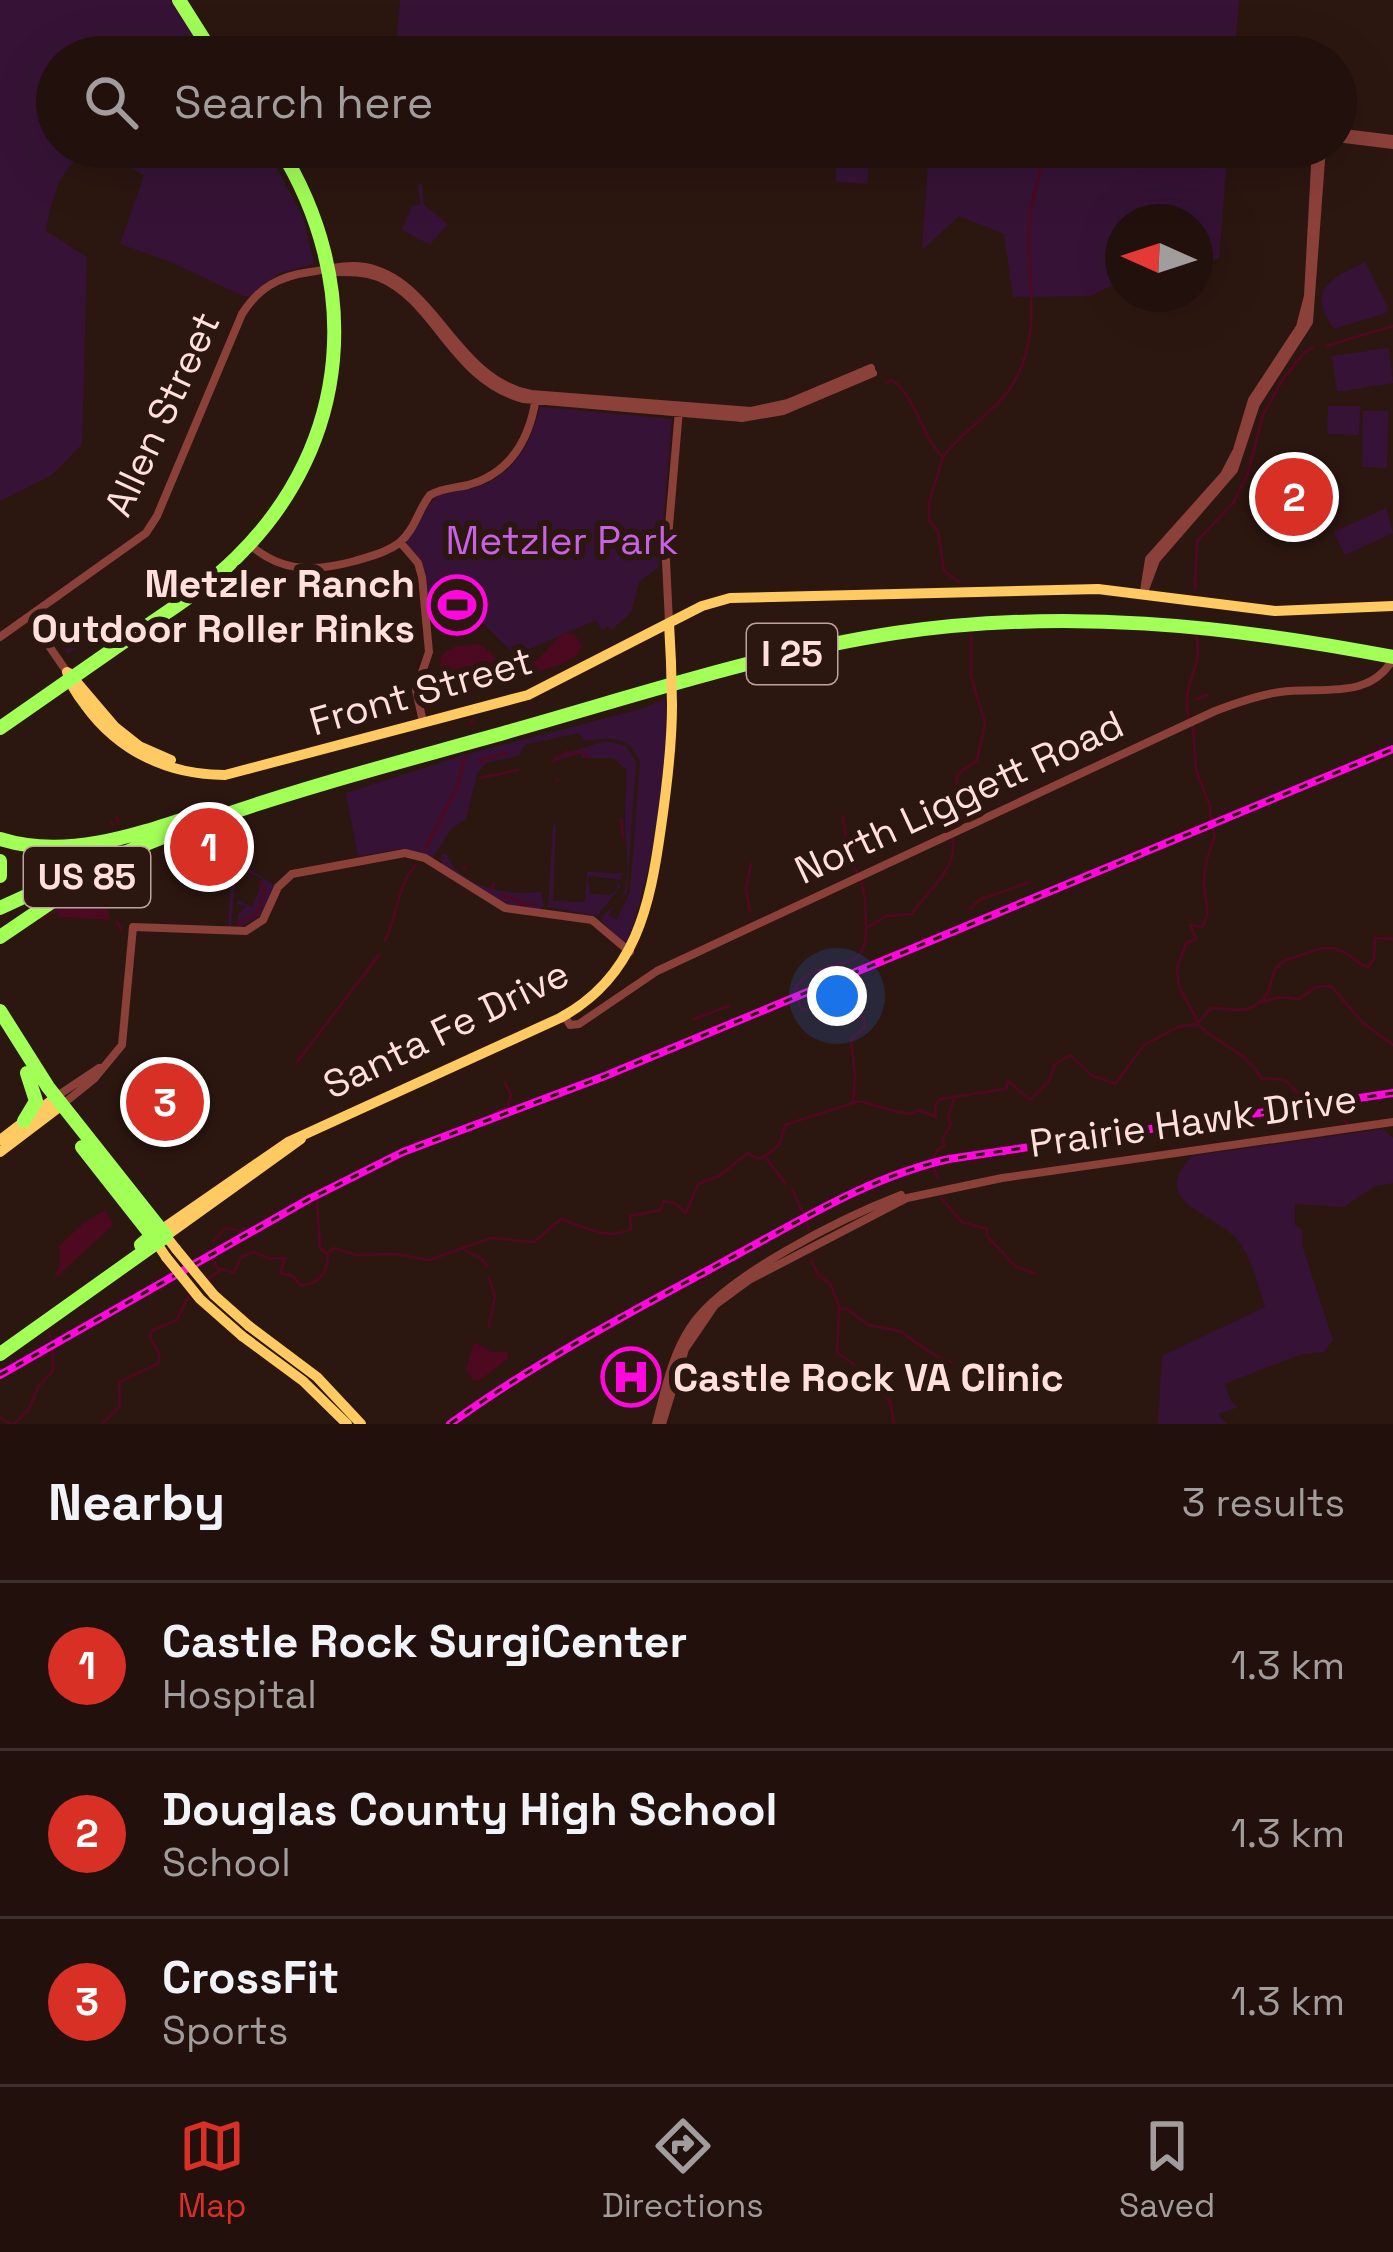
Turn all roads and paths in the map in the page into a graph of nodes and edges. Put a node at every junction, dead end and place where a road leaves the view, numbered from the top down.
1 (183, 0) edge
2 (206, 36) edge
3 (1357, 138) edge
4 (1393, 142) edge
5 (287, 168) edge
6 (1317, 168) edge
7 (1318, 168) edge
8 (328, 270) junction
9 (391, 284) junction
10 (403, 285) junction
11 (872, 371) dead end
12 (319, 398) junction
13 (536, 398) junction
14 (679, 411) junction
15 (322, 417) junction
16 (247, 542) junction
17 (400, 542) junction
18 (1144, 589) junction
19 (1393, 603) edge
20 (29, 616) junction
21 (669, 623) junction
22 (644, 636) junction
23 (0, 638) edge
24 (1393, 648) edge
25 (671, 653) junction
26 (1391, 662) edge
27 (70, 676) junction
28 (423, 722) junction
29 (0, 724) edge
30 (194, 815) junction
31 (182, 830) junction
32 (0, 839) edge
33 (0, 861) edge
34 (0, 876) edge
35 (8, 900) edge
36 (0, 909) edge
37 (0, 937) edge
38 (630, 952) junction
39 (0, 1011) edge
40 (564, 1016) junction
41 (2, 1034) edge
42 (27, 1073) junction
43 (55, 1103) junction
44 (24, 1121) junction
45 (1393, 1122) edge
46 (0, 1141) edge
47 (0, 1152) edge
48 (160, 1239) junction
49 (245, 1331) junction
50 (0, 1350) edge
51 (292, 1364) junction
52 (347, 1424) edge
53 (361, 1424) edge
54 (659, 1424) edge

1 - 2 highway
3 - 4 street
5 - 8 highway
6 - 18 street
7 - 18 street
8 - 9 street
8 - 10 street
8 - 12 highway
8 - 15 highway
8 - 20 street, Allen Street
9 - 10 street
9 - 13 street
10 - 13 street
11 - 14 street
12 - 15 highway
12 - 16 highway
13 - 14 street
13 - 17 street
14 - 21 street
15 - 16 highway
16 - 17 street
16 - 27 highway
17 - 28 street
18 - 19 main road, Front Street
18 - 21 main road, Front Street
20 - 23 street, Allen Street
20 - 27 street, Front Street
21 - 22 main road, Front Street
21 - 25 main road, Santa Fe Drive
22 - 25 main road
22 - 28 main road, Front Street
24 - 30 highway, I 25
25 - 38 main road, Santa Fe Drive, bridge
26 - 31 highway, I 25
26 - 40 street, North Liggett Road
27 - 28 main road, Front Street
27 - 29 highway
30 - 32 highway, US 85
30 - 35 highway, I 25
31 - 35 highway, I 25
31 - 37 highway, US 85
33 - 34 highway
35 - 36 highway
38 - 40 main road, Santa Fe Drive
38 - 43 street
39 - 43 highway
40 - 48 main road, Santa Fe Drive
41 - 42 highway
42 - 43 highway
42 - 44 highway
43 - 44 main road
43 - 47 main road
43 - 48 highway
44 - 46 main road
45 - 54 street, Prairie Hawk Drive
48 - 49 main road, bridge
48 - 50 highway, Santa Fe Drive
49 - 51 main road
49 - 51 main road
51 - 52 main road
51 - 53 main road

